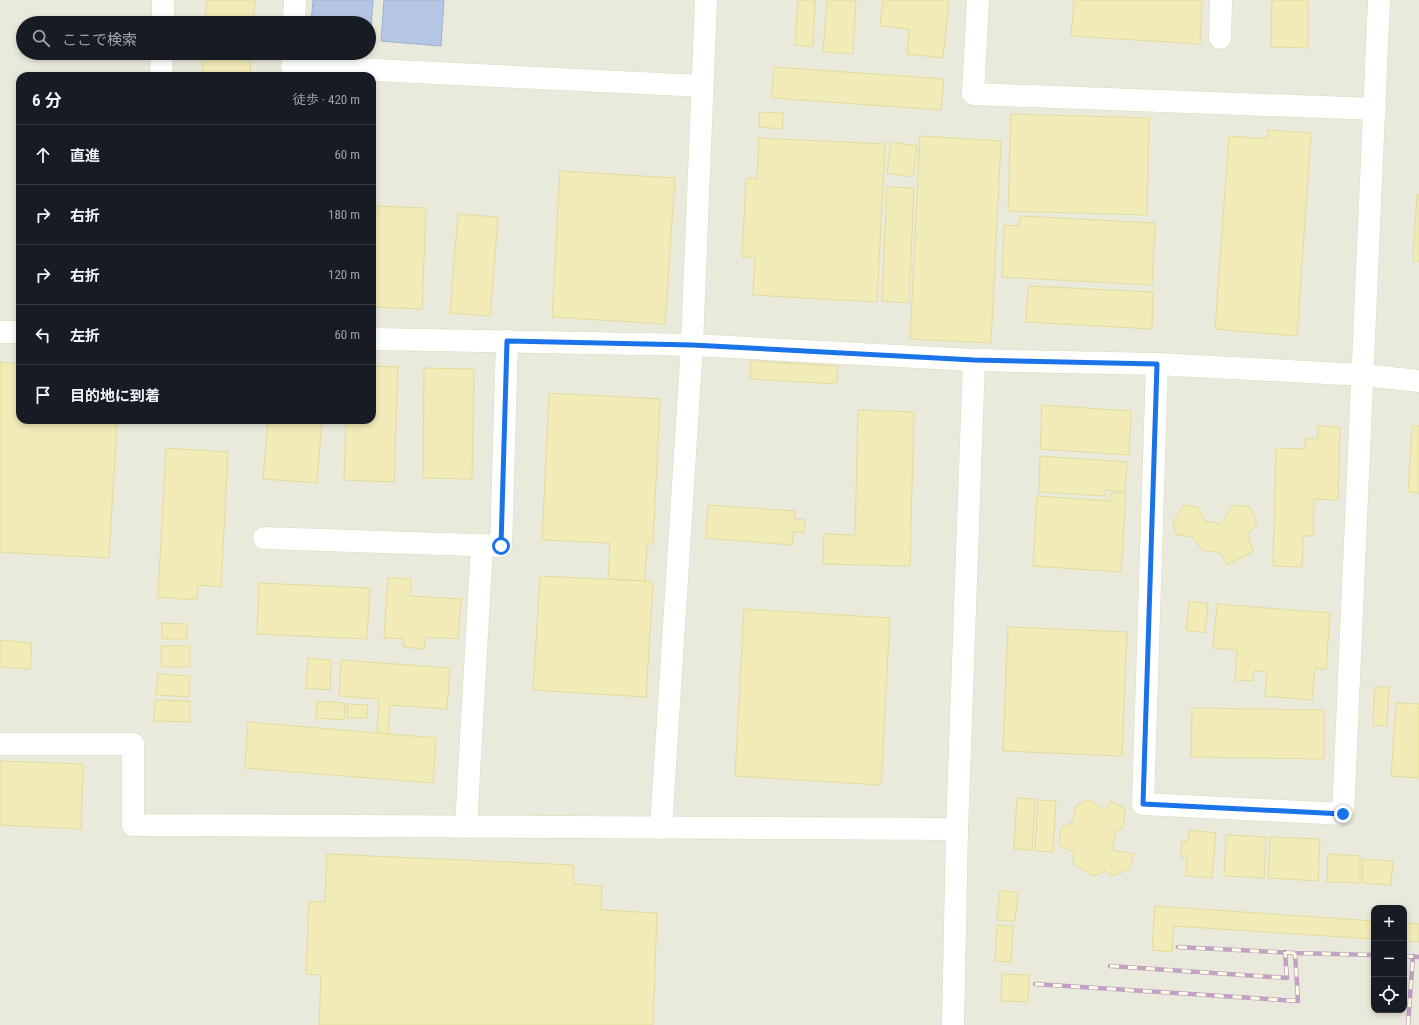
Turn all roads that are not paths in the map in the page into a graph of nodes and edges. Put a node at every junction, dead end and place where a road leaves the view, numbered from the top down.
1 (163, 0) edge
2 (295, 0) edge
3 (706, 0) edge
4 (978, 0) edge
5 (1221, 0) edge
6 (1379, 0) edge
7 (163, 16) edge
8 (294, 16) edge
9 (1220, 38) dead end
10 (162, 60) edge
11 (292, 65) edge
12 (161, 72) edge
13 (702, 86) junction
14 (1374, 109) junction
15 (0, 332) edge
16 (16, 332) edge
17 (376, 339) edge
18 (507, 341) junction
19 (692, 345) junction
20 (974, 360) junction
21 (1157, 364) junction
22 (1364, 375) junction
23 (1419, 381) edge
24 (264, 538) dead end
25 (482, 545) junction
26 (0, 744) edge
27 (466, 827) junction
28 (661, 828) junction
29 (957, 830) junction
30 (953, 1025) edge

1 - 7 lane
2 - 8 lane
3 - 13 lane
4 - 14 lane
5 - 9 lane
6 - 14 lane
10 - 12 lane
11 - 13 lane
13 - 19 lane
14 - 22 lane
15 - 16 lane
17 - 18 lane
18 - 19 lane
18 - 25 lane
19 - 20 lane
19 - 28 lane
20 - 21 lane
20 - 29 lane
21 - 22 lane
21 - 22 lane
22 - 23 lane
24 - 25 lane
25 - 27 lane
26 - 27 lane
27 - 28 lane
28 - 29 lane
29 - 30 lane

